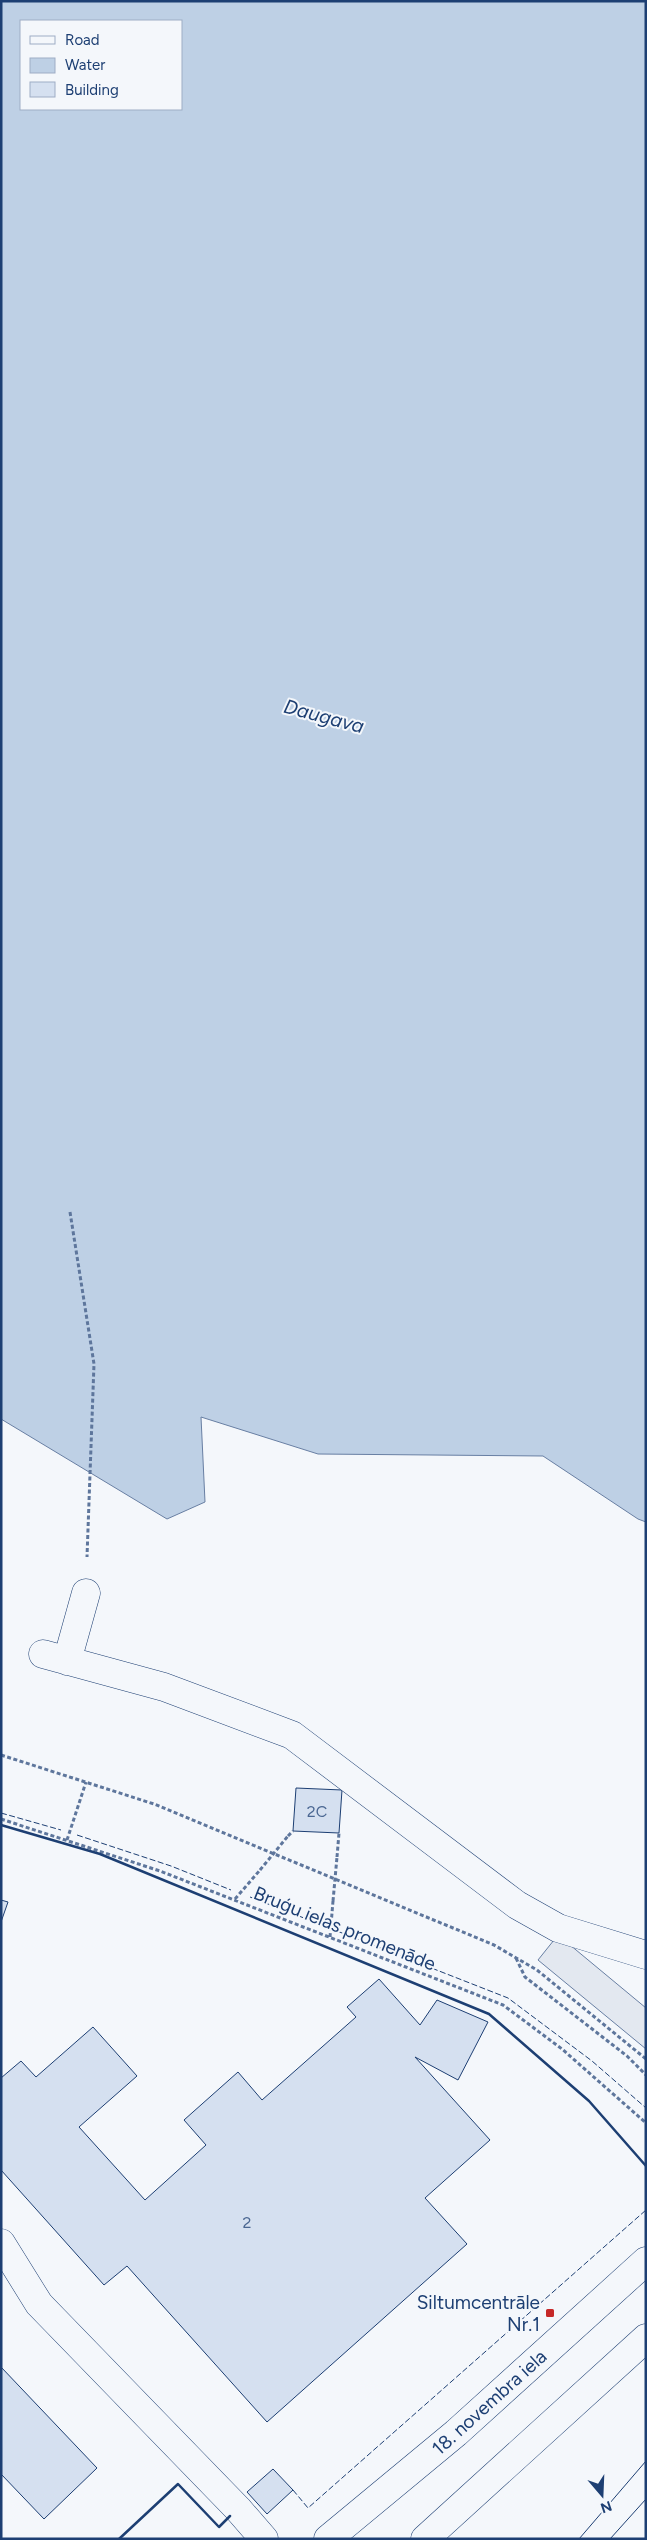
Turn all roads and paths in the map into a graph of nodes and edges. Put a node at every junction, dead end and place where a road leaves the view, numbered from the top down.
1 (70, 1212) dead end
2 (86, 1593) joint
3 (1, 1755) edge
4 (86, 1782) junction
5 (1, 1819) edge
6 (293, 1831) dead end
7 (339, 1833) dead end
8 (67, 1840) junction
9 (235, 1899) junction
10 (330, 1937) junction
11 (646, 1954) edge
12 (515, 1958) junction
13 (646, 2059) edge
14 (646, 2076) edge
15 (646, 2123) edge
16 (1, 2243) edge
17 (646, 2261) edge
18 (646, 2338) edge
19 (264, 2539) edge
20 (328, 2539) edge
21 (424, 2539) edge

1 - 2 path
2 - 11 main road
3 - 4 path
4 - 8 path
4 - 12 path
5 - 8 path, Bruģu ielas promenāde
6 - 9 path, bridge
7 - 10 path, bridge
8 - 9 path, Bruģu ielas promenāde
9 - 10 path, Bruģu ielas promenāde
10 - 15 path, Bruģu ielas promenāde
12 - 13 path
12 - 14 path
16 - 19 main road
17 - 20 main road, 18. novembra iela
18 - 21 main road

